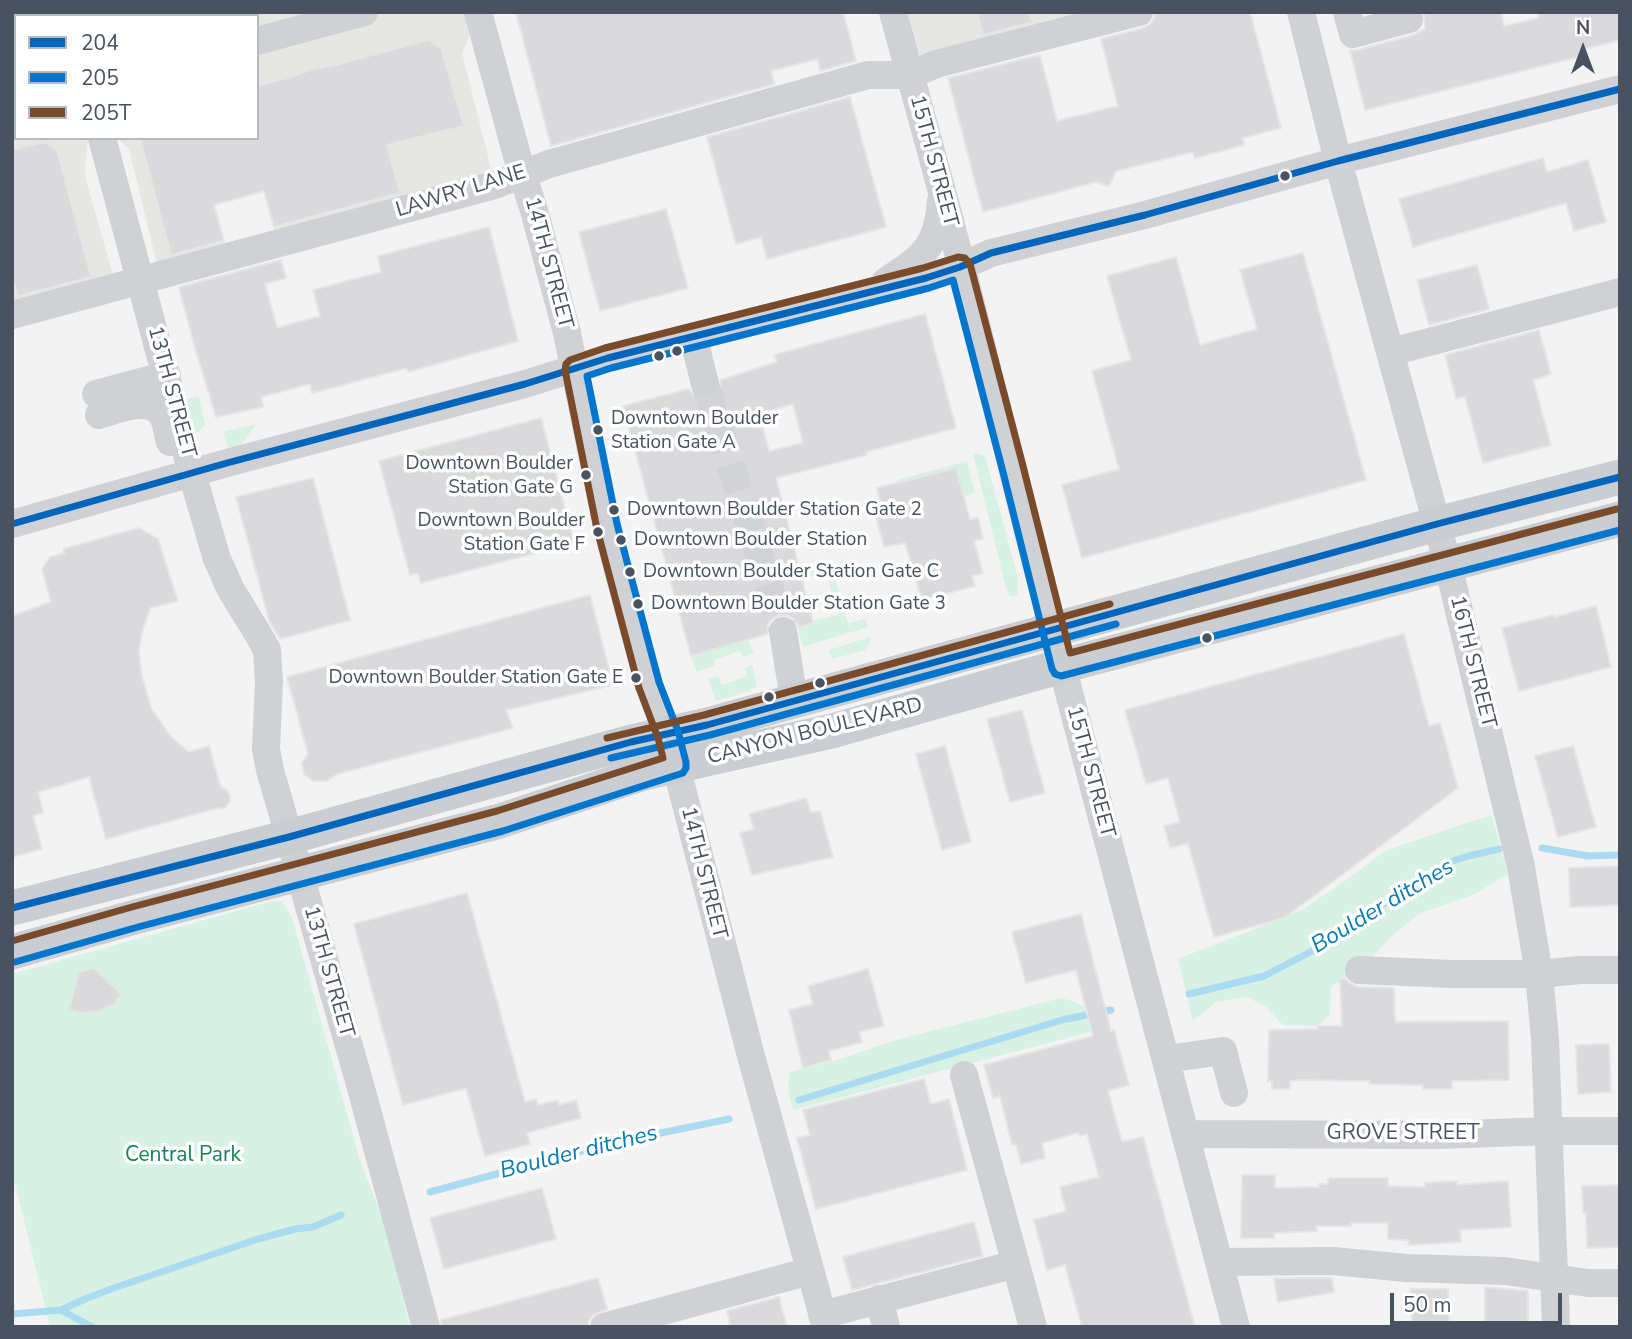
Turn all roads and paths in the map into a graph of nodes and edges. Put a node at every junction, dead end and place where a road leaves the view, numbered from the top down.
1 (364, 12) edge
2 (478, 12) edge
3 (1139, 12) edge
4 (1301, 12) edge
5 (1347, 12) edge
6 (1407, 12) edge
7 (903, 14) edge
8 (259, 40) edge
9 (910, 75) junction
10 (1620, 89) edge
11 (103, 140) edge
12 (1338, 161) junction
13 (522, 174) junction
14 (941, 189) junction
15 (960, 267) junction
16 (141, 280) junction
17 (872, 291) junction
18 (1620, 292) edge
19 (12, 315) edge
20 (694, 336) junction
21 (1391, 352) junction
22 (575, 369) junction
23 (167, 375) junction
24 (705, 384) tunnel mouth
25 (192, 474) junction
26 (1620, 477) edge
27 (1620, 519) edge
28 (12, 524) edge
29 (1437, 524) junction
30 (1448, 565) junction
31 (783, 631) tunnel mouth
32 (1053, 631) junction
33 (1062, 666) junction
34 (794, 701) junction
35 (672, 750) junction
36 (289, 837) junction
37 (301, 875) junction
38 (12, 908) edge
39 (12, 952) edge
40 (1359, 970) dead end
41 (1620, 970) edge
42 (1539, 974) junction
43 (1167, 1059) junction
44 (964, 1075) dead end
45 (1234, 1093) dead end
46 (1550, 1131) junction
47 (1620, 1131) edge
48 (1186, 1133) junction
49 (1220, 1262) junction
50 (1016, 1264) junction
51 (810, 1271) junction
52 (1555, 1277) junction
53 (1620, 1283) edge
54 (879, 1299) junction
55 (824, 1321) edge
56 (426, 1327) edge
57 (604, 1327) edge
58 (886, 1327) edge
59 (1033, 1327) edge
60 (1236, 1327) edge
61 (1556, 1327) edge

1 - 8 street
2 - 13 street, 14TH STREET
3 - 9 street
4 - 12 street, 16TH STREET
5 - 6 street
7 - 9 street, 15TH STREET
9 - 13 street, LAWRY LANE
9 - 14 street, 15TH STREET
10 - 12 street
11 - 16 street, 13TH STREET
12 - 15 street
12 - 21 street, 16TH STREET
13 - 16 street, LAWRY LANE
13 - 22 street, 14TH STREET
14 - 15 street, 15TH STREET
14 - 17 street
15 - 17 street
15 - 32 street, 15TH STREET
16 - 19 street, LAWRY LANE
16 - 23 street, 13TH STREET
17 - 20 street
18 - 21 street
20 - 22 street
20 - 24 street
21 - 29 street, 16TH STREET
22 - 25 street
22 - 35 street, 14TH STREET
23 - 25 street, 13TH STREET
23 - 25 street
25 - 28 street
25 - 36 street, 13TH STREET
26 - 29 main road, CANYON BOULEVARD
27 - 30 main road, CANYON BOULEVARD
29 - 30 street, 16TH STREET
29 - 32 main road, CANYON BOULEVARD
30 - 33 main road, CANYON BOULEVARD
30 - 42 street, 16TH STREET
31 - 34 street
32 - 33 street, 15TH STREET
32 - 34 main road, CANYON BOULEVARD
33 - 35 main road, CANYON BOULEVARD
33 - 43 street, 15TH STREET
34 - 35 main road, CANYON BOULEVARD
35 - 36 main road, CANYON BOULEVARD
35 - 37 main road, CANYON BOULEVARD
35 - 51 street, 14TH STREET
36 - 37 street, 13TH STREET
36 - 38 main road, CANYON BOULEVARD
37 - 39 main road, CANYON BOULEVARD
37 - 56 street, 13TH STREET
40 - 42 street
41 - 42 street
42 - 46 street, 16TH STREET
43 - 45 street
43 - 48 street, 15TH STREET
44 - 50 street
46 - 47 street, GROVE STREET
46 - 48 street, GROVE STREET
46 - 52 street, 16TH STREET
48 - 49 street, 15TH STREET
49 - 52 street
49 - 60 street, 15TH STREET
50 - 54 street
50 - 59 street
51 - 55 street, 14TH STREET
51 - 57 street
52 - 53 street
52 - 61 street, 16TH STREET
54 - 55 street
54 - 58 street

